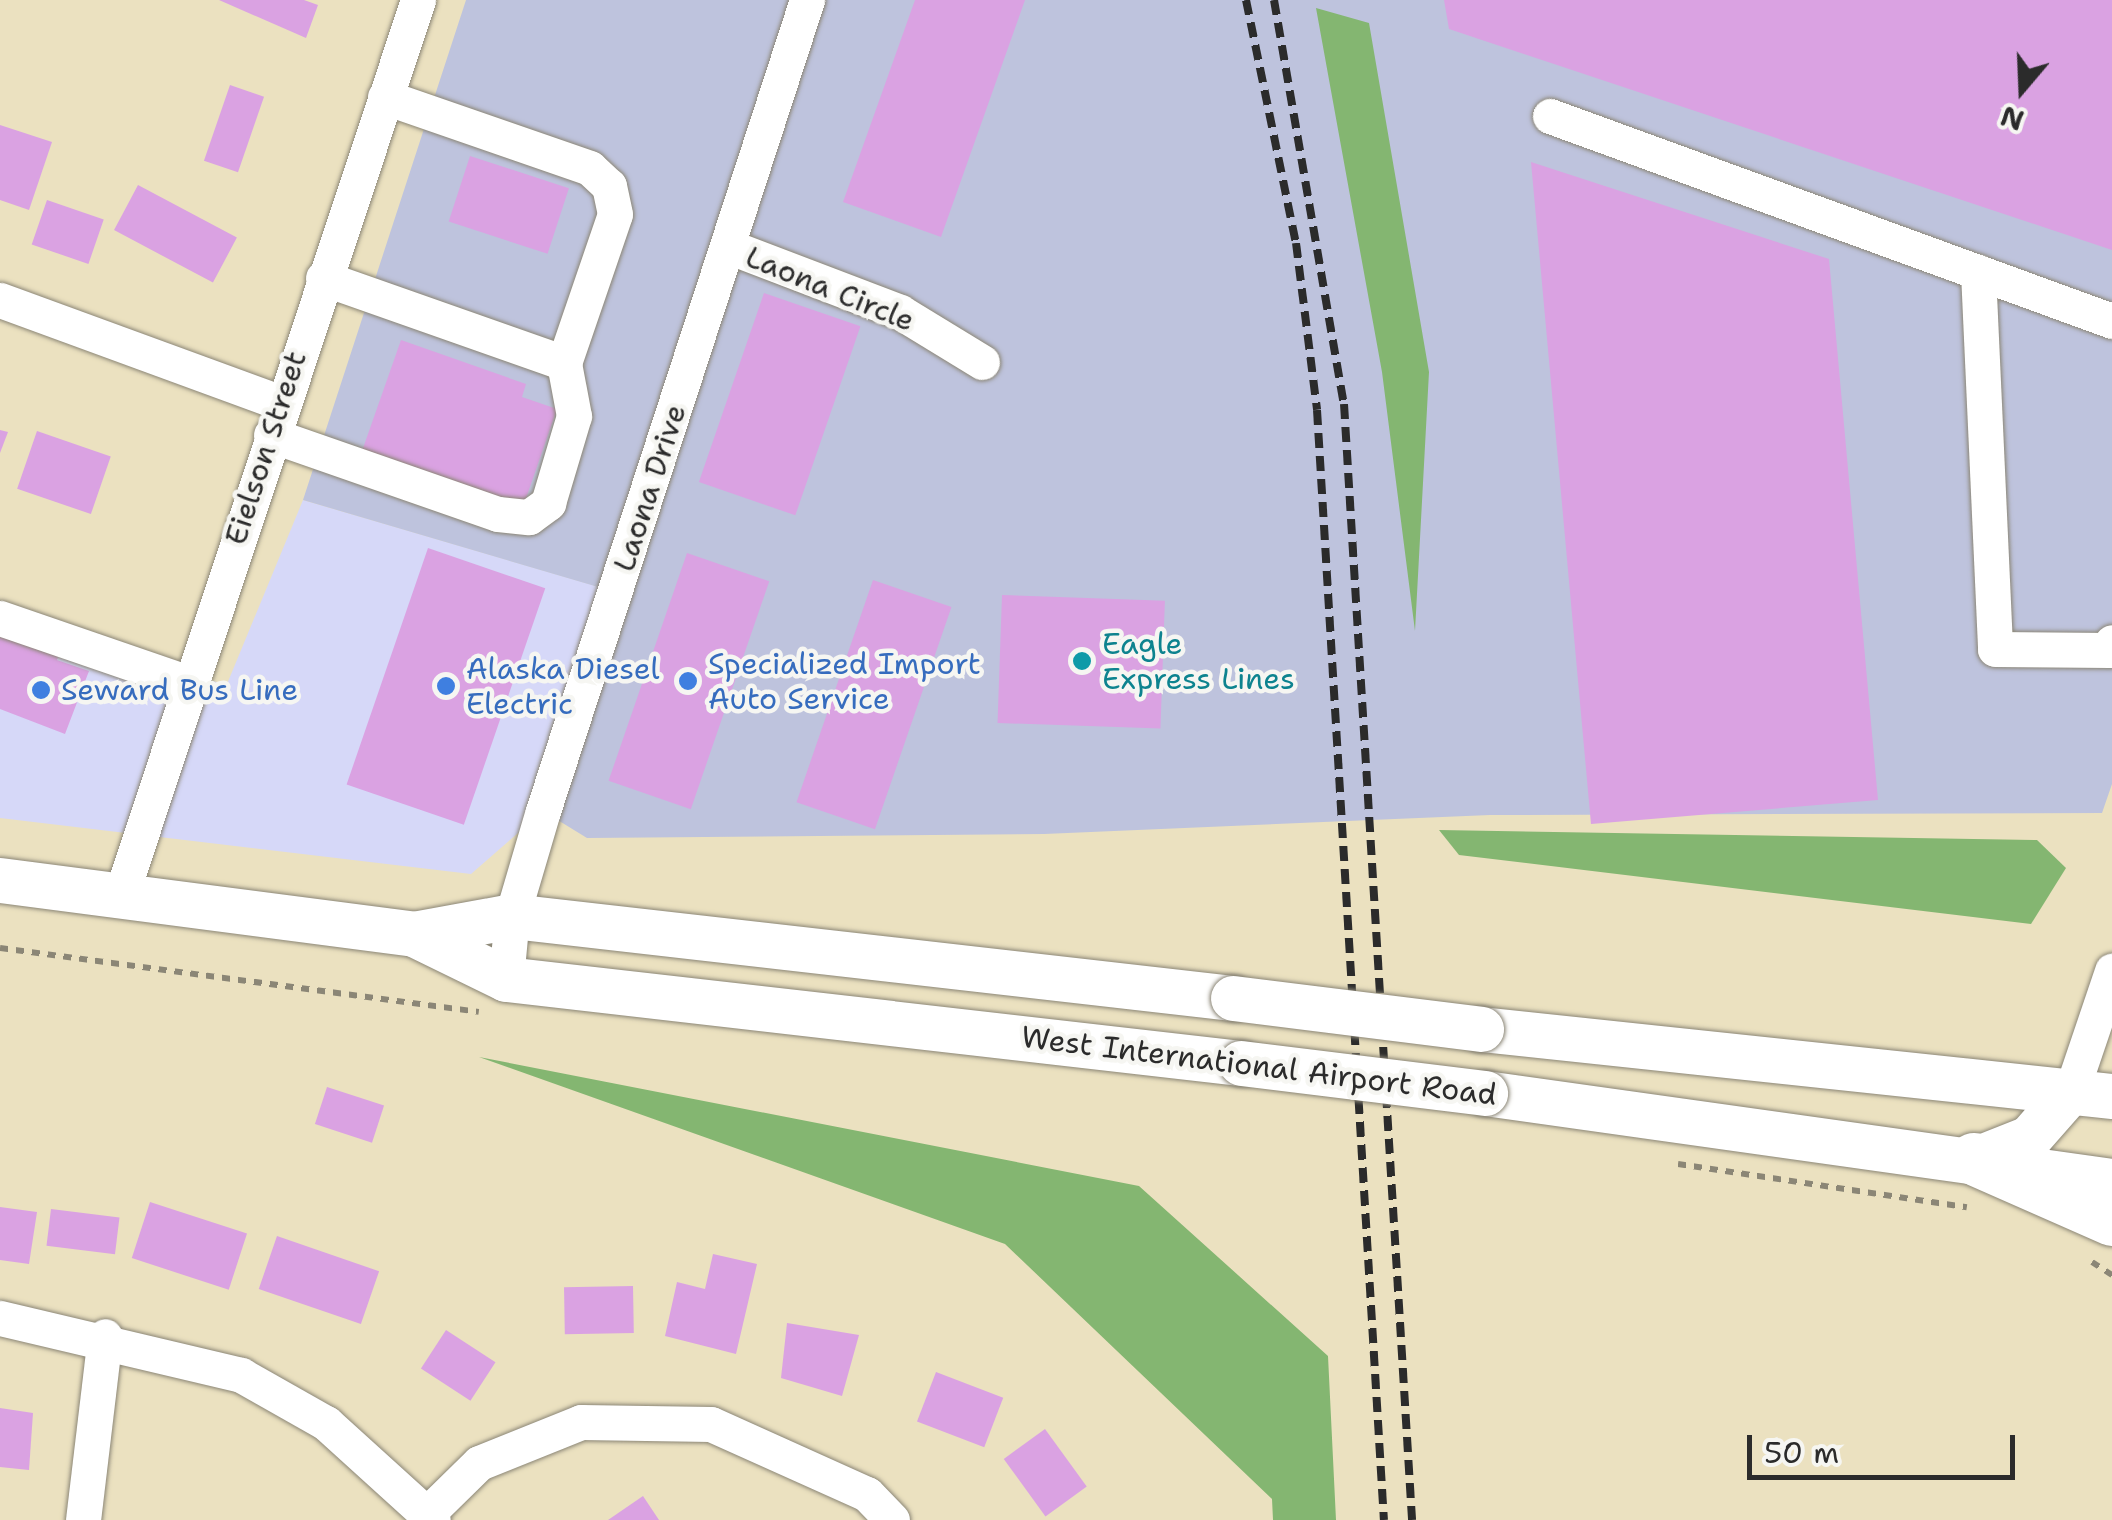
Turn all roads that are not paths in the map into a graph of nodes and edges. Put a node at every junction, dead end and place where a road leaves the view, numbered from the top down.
1 (418, 0) edge
2 (807, 0) edge
3 (385, 97) junction
4 (1550, 116) dead end
5 (730, 248) junction
6 (1978, 272) junction
7 (323, 278) junction
8 (0, 300) edge
9 (2112, 322) edge
10 (982, 362) dead end
11 (564, 363) junction
12 (276, 419) junction
13 (0, 618) edge
14 (2112, 642) edge
15 (188, 683) junction
16 (0, 880) edge
17 (120, 898) junction
18 (512, 916) junction
19 (414, 934) junction
20 (2112, 972) edge
21 (506, 978) junction
22 (2092, 1092) edge
23 (1974, 1160) junction
24 (2112, 1181) edge
25 (2098, 1238) edge
26 (0, 1318) edge
27 (105, 1336) junction
28 (431, 1516) edge
29 (83, 1520) edge
30 (892, 1520) edge

1 - 3 street, Eielson Street
2 - 5 street, Laona Drive
3 - 7 street, Eielson Street
3 - 11 street
4 - 6 street
5 - 10 street, Laona Circle
5 - 18 street, Laona Drive
6 - 9 street
6 - 14 street
7 - 11 street
7 - 12 street, Eielson Street
8 - 12 street
11 - 12 street
12 - 15 street, Eielson Street
13 - 15 street
15 - 17 street, Eielson Street
16 - 17 main road, West International Airport Road
17 - 19 main road, West International Airport Road
18 - 19 main road, West International Airport Road
18 - 21 street, Laona Drive
18 - 22 main road, West International Airport Road, bridge
19 - 21 main road, West International Airport Road
20 - 22 street
21 - 23 main road, West International Airport Road, bridge
22 - 23 main road
23 - 24 main road, West International Airport Road
23 - 25 highway
26 - 27 street
27 - 28 street
27 - 29 street
28 - 30 street

